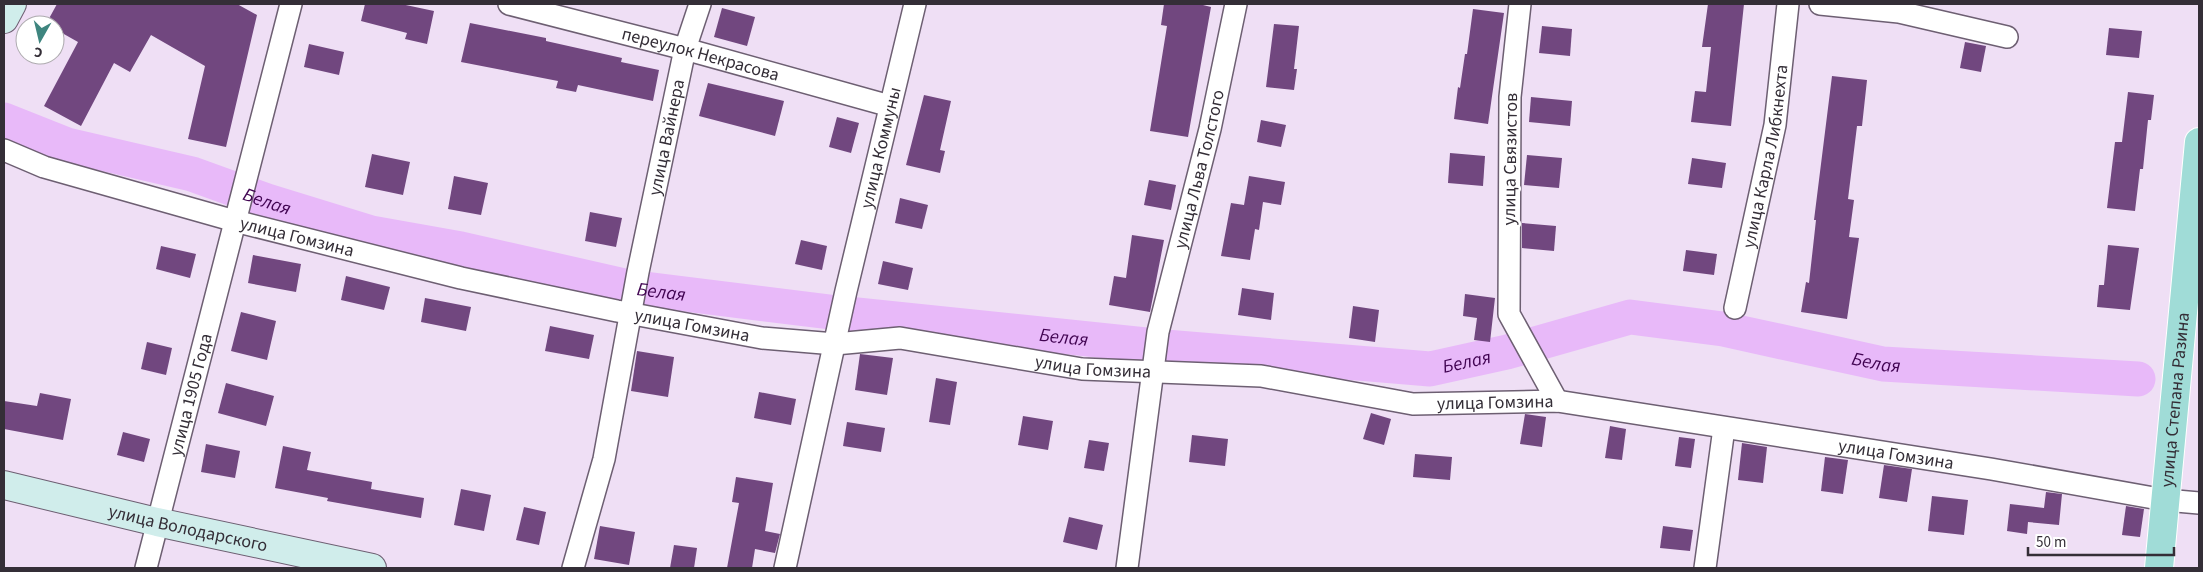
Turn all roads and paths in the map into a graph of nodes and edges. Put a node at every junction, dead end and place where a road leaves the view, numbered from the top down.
1 (12, 4) edge
2 (291, 4) edge
3 (509, 4) edge
4 (700, 4) edge
5 (915, 4) edge
6 (1236, 4) edge
7 (1520, 4) edge
8 (1788, 4) edge
9 (1820, 4) edge
10 (4, 19) edge
11 (2007, 38) dead end
12 (685, 49) junction
13 (890, 106) junction
14 (2199, 142) edge
15 (4, 150) edge
16 (235, 222) junction
17 (2194, 257) edge
18 (1735, 308) dead end
19 (630, 313) junction
20 (835, 344) junction
21 (1152, 373) junction
22 (1556, 401) junction
23 (1724, 428) junction
24 (4, 485) edge
25 (2165, 500) junction
26 (2199, 503) edge
27 (157, 522) junction
28 (146, 568) edge
29 (372, 568) edge
30 (573, 568) edge
31 (785, 568) edge
32 (1127, 568) edge
33 (1705, 568) edge
34 (2158, 568) edge

1 - 10 main road
2 - 16 street, улица 1905 Года
3 - 12 street, переулок Некрасова
4 - 12 street, улица Вайнера
5 - 13 street, улица Коммуны
6 - 21 street, улица Льва Толстого
7 - 22 street, улица Связистов
8 - 18 street, улица Карла Либкнехта
9 - 11 street
12 - 13 street, переулок Некрасова
12 - 19 street, улица Вайнера
13 - 20 street, улица Коммуны
14 - 17 main road, улица Степана Разина
15 - 16 street, улица Гомзина
16 - 19 street, улица Гомзина
16 - 27 street, улица 1905 Года
17 - 25 main road, улица Степана Разина
19 - 20 street, улица Гомзина
19 - 30 street
20 - 21 street, улица Гомзина
20 - 31 street
21 - 22 street, улица Гомзина
21 - 32 street
22 - 23 street, улица Гомзина
23 - 25 street, улица Гомзина
23 - 33 street
24 - 27 main road, улица Володарского
25 - 26 street, улица Гомзина
25 - 34 main road, улица Степана Разина
27 - 28 street, улица 1905 Года
27 - 29 main road, улица Володарского

